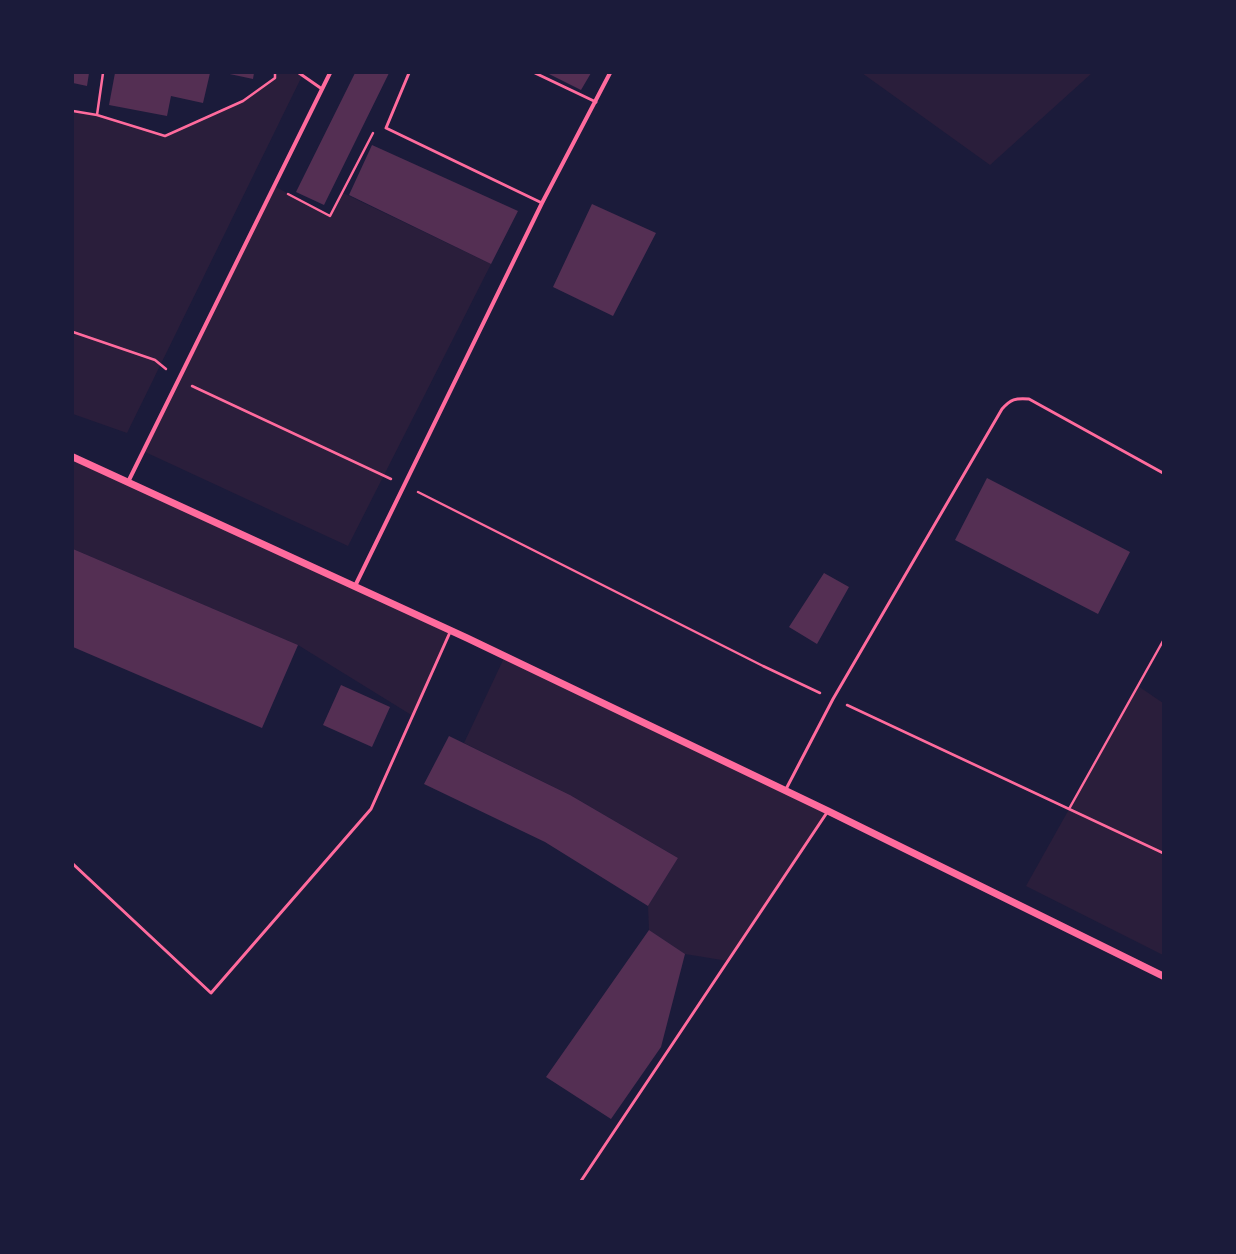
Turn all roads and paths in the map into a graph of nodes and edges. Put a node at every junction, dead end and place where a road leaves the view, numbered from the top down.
1 (103, 73) edge
2 (276, 73) edge
3 (299, 73) edge
4 (330, 73) edge
5 (409, 73) edge
6 (535, 73) edge
7 (610, 73) edge
8 (322, 89) junction
9 (596, 102) junction
10 (73, 111) edge
11 (97, 114) junction
12 (386, 128) junction
13 (274, 186) junction
14 (542, 203) junction
15 (73, 332) edge
16 (178, 379) junction
17 (73, 457) edge
18 (1163, 473) edge
19 (128, 482) junction
20 (404, 485) junction
21 (354, 586) junction
22 (451, 630) junction
23 (1163, 641) edge
24 (834, 699) junction
25 (785, 790) junction
26 (1069, 809) junction
27 (828, 811) junction
28 (1163, 853) edge
29 (73, 864) edge
30 (1163, 976) edge
31 (581, 1181) edge

1 - 11 path
2 - 11 path
3 - 8 lane
4 - 8 street
5 - 12 lane
6 - 9 lane
7 - 9 street
8 - 13 street
9 - 14 street
10 - 11 path
12 - 13 path
12 - 14 lane
13 - 16 street
14 - 20 street
15 - 16 path
16 - 19 street
16 - 20 path
17 - 19 street
18 - 24 lane
19 - 21 street
20 - 21 street
20 - 24 path
21 - 22 street
22 - 25 street
22 - 29 lane
23 - 26 path
24 - 25 lane
24 - 26 path
25 - 27 street
26 - 28 path
27 - 30 street
27 - 31 lane

